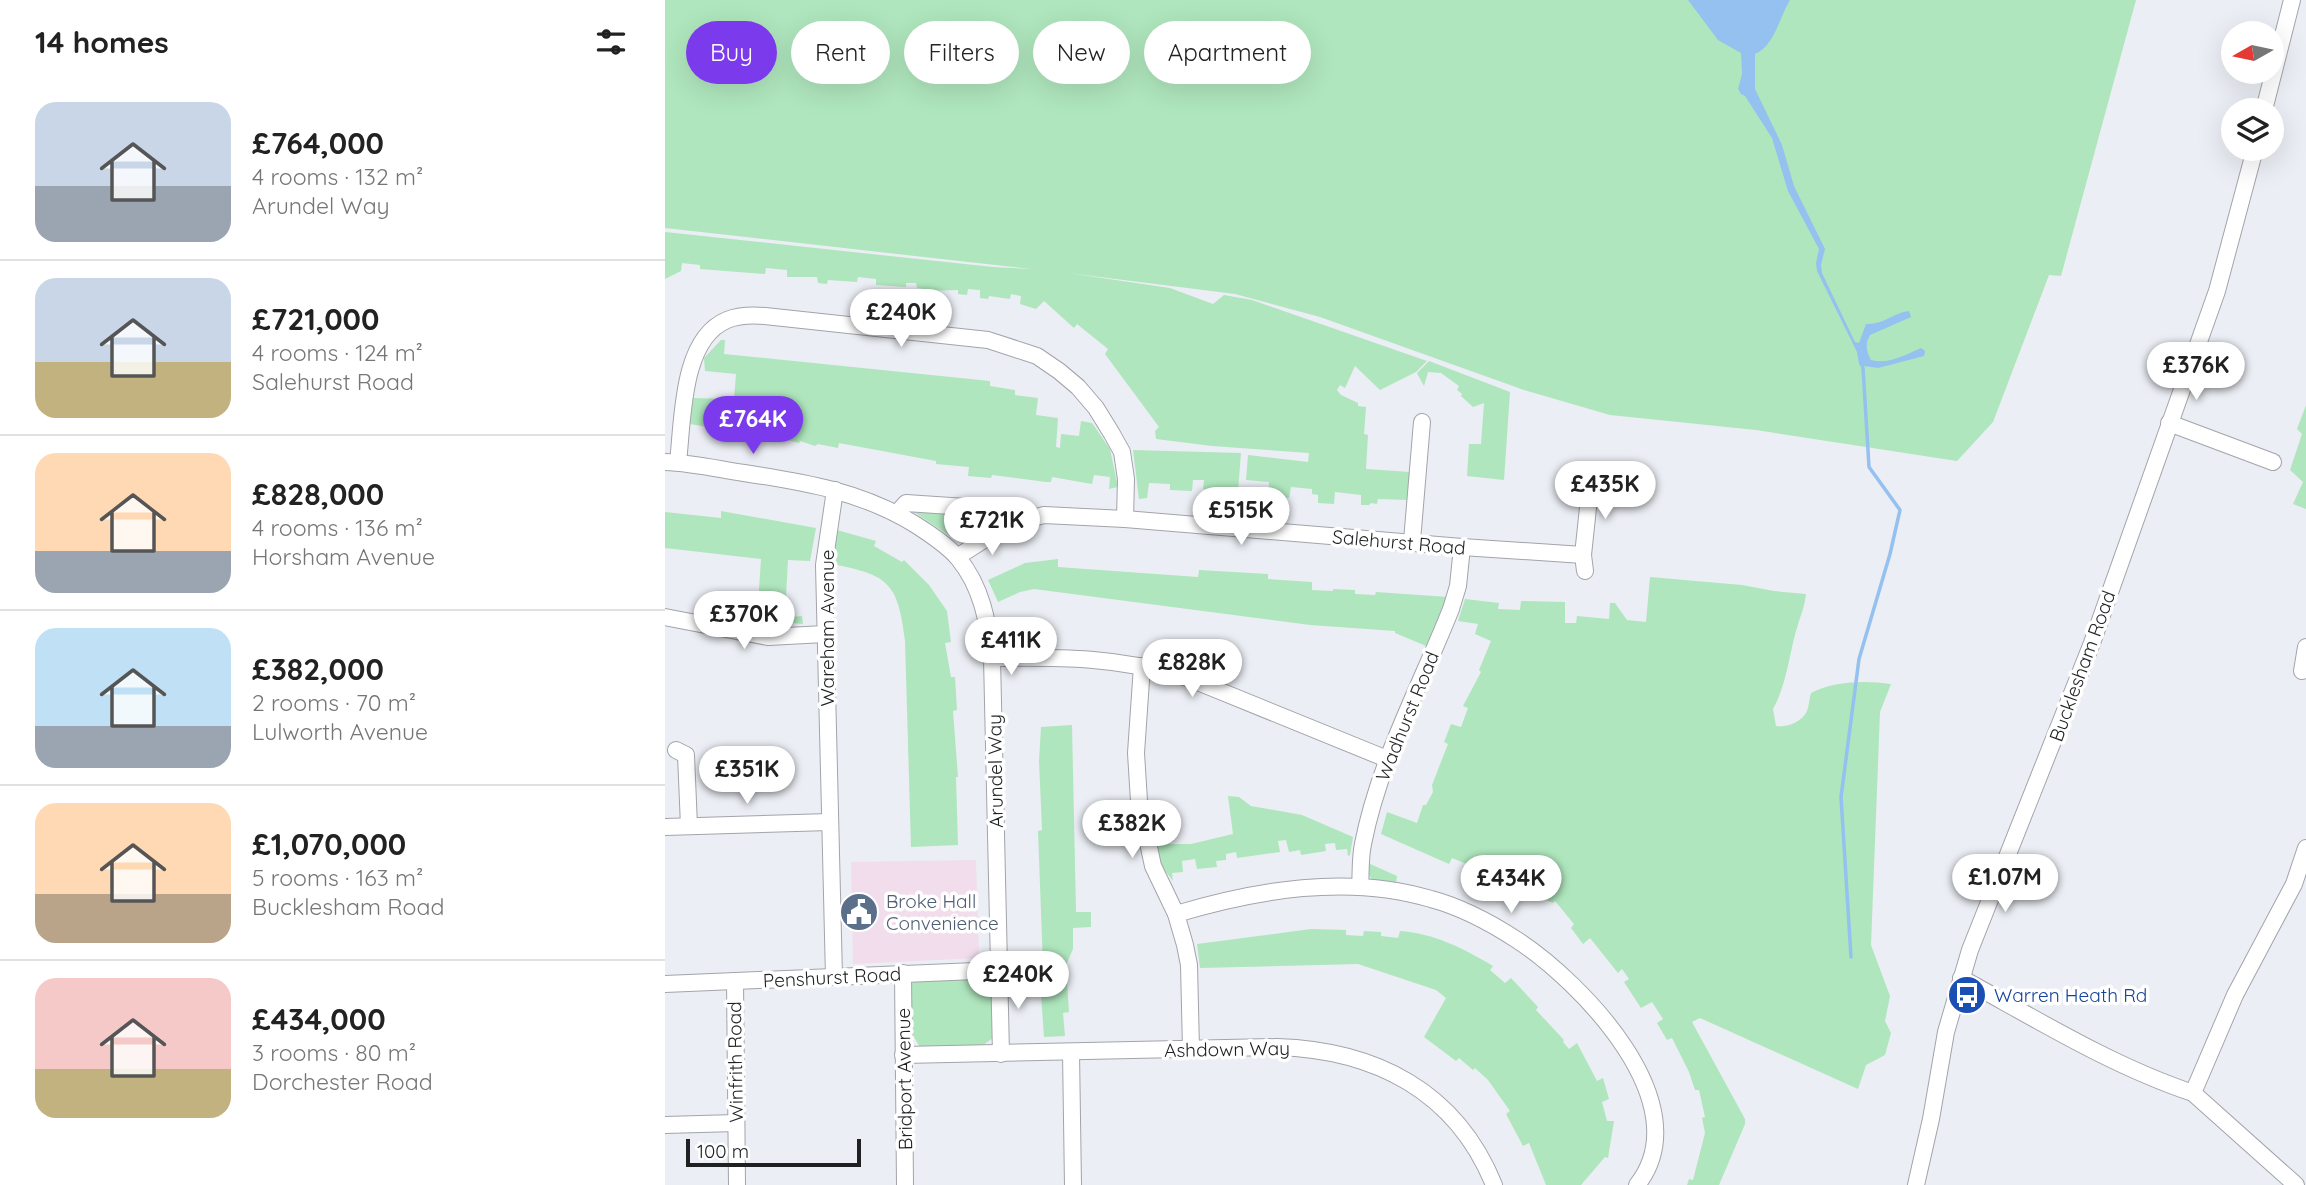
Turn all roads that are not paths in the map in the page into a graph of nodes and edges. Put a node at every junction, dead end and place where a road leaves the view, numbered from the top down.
1 (2292, 0) edge
2 (2267, 98) edge
3 (2252, 161) edge
4 (1422, 422) dead end
5 (2169, 423) junction
6 (671, 462) edge
7 (2273, 462) dead end
8 (1592, 470) dead end
9 (835, 490) junction
10 (897, 513) junction
11 (1125, 519) junction
12 (1007, 525) junction
13 (1412, 541) junction
14 (1462, 547) junction
15 (957, 557) junction
16 (665, 617) edge
17 (825, 634) junction
18 (2306, 647) edge
19 (992, 658) junction
20 (1142, 666) junction
21 (2302, 671) dead end
22 (686, 752) dead end
23 (1387, 759) junction
24 (830, 822) junction
25 (689, 826) junction
26 (665, 827) edge
27 (2306, 848) edge
28 (1360, 887) junction
29 (1175, 914) junction
30 (999, 970) junction
31 (902, 973) junction
32 (834, 976) junction
33 (1961, 978) junction
34 (734, 981) junction
35 (665, 984) edge
36 (1191, 1049) junction
37 (1071, 1052) junction
38 (1001, 1054) junction
39 (903, 1055) junction
40 (2193, 1093) junction
41 (736, 1123) junction
42 (665, 1125) edge
43 (737, 1185) edge
44 (905, 1185) edge
45 (1073, 1185) edge
46 (1494, 1185) edge
47 (1637, 1185) edge
48 (1916, 1185) edge
49 (2296, 1185) edge

1 - 2 street
3 - 5 street, Bucklesham Road
4 - 13 street
5 - 7 street
5 - 33 street, Bucklesham Road
6 - 9 street, Arundel Way
6 - 11 street
8 - 14 street, Salehurst Road
9 - 10 street, Arundel Way
9 - 17 street, Wareham Avenue
10 - 12 street
10 - 15 street, Arundel Way
11 - 12 street, Salehurst Road
11 - 13 street, Salehurst Road
12 - 15 street, Salehurst Road
13 - 14 street, Salehurst Road
14 - 23 street, Wadhurst Road
15 - 19 street, Arundel Way
16 - 17 street
17 - 24 street, Wareham Avenue
18 - 21 street
19 - 20 street
19 - 30 street, Arundel Way
20 - 23 street
20 - 29 street
22 - 25 street
23 - 28 street, Wadhurst Road
24 - 25 street
24 - 32 street, Wareham Avenue
25 - 26 street
27 - 40 street
28 - 29 street
28 - 47 street
29 - 36 street
30 - 31 street, Penshurst Road
30 - 38 street, Arundel Way
31 - 32 street, Penshurst Road
31 - 39 street, Bridport Avenue
32 - 34 street, Penshurst Road
33 - 40 street
33 - 48 street, Bucklesham Road
34 - 35 street, Penshurst Road
34 - 41 street, Winfrith Road
36 - 37 street, Ashdown Way
36 - 46 street, Ashdown Way
37 - 38 street, Ashdown Way
37 - 45 street
38 - 39 street, Ashdown Way
39 - 44 street, Bridport Avenue
40 - 49 street
41 - 42 street
41 - 43 street, Winfrith Road

